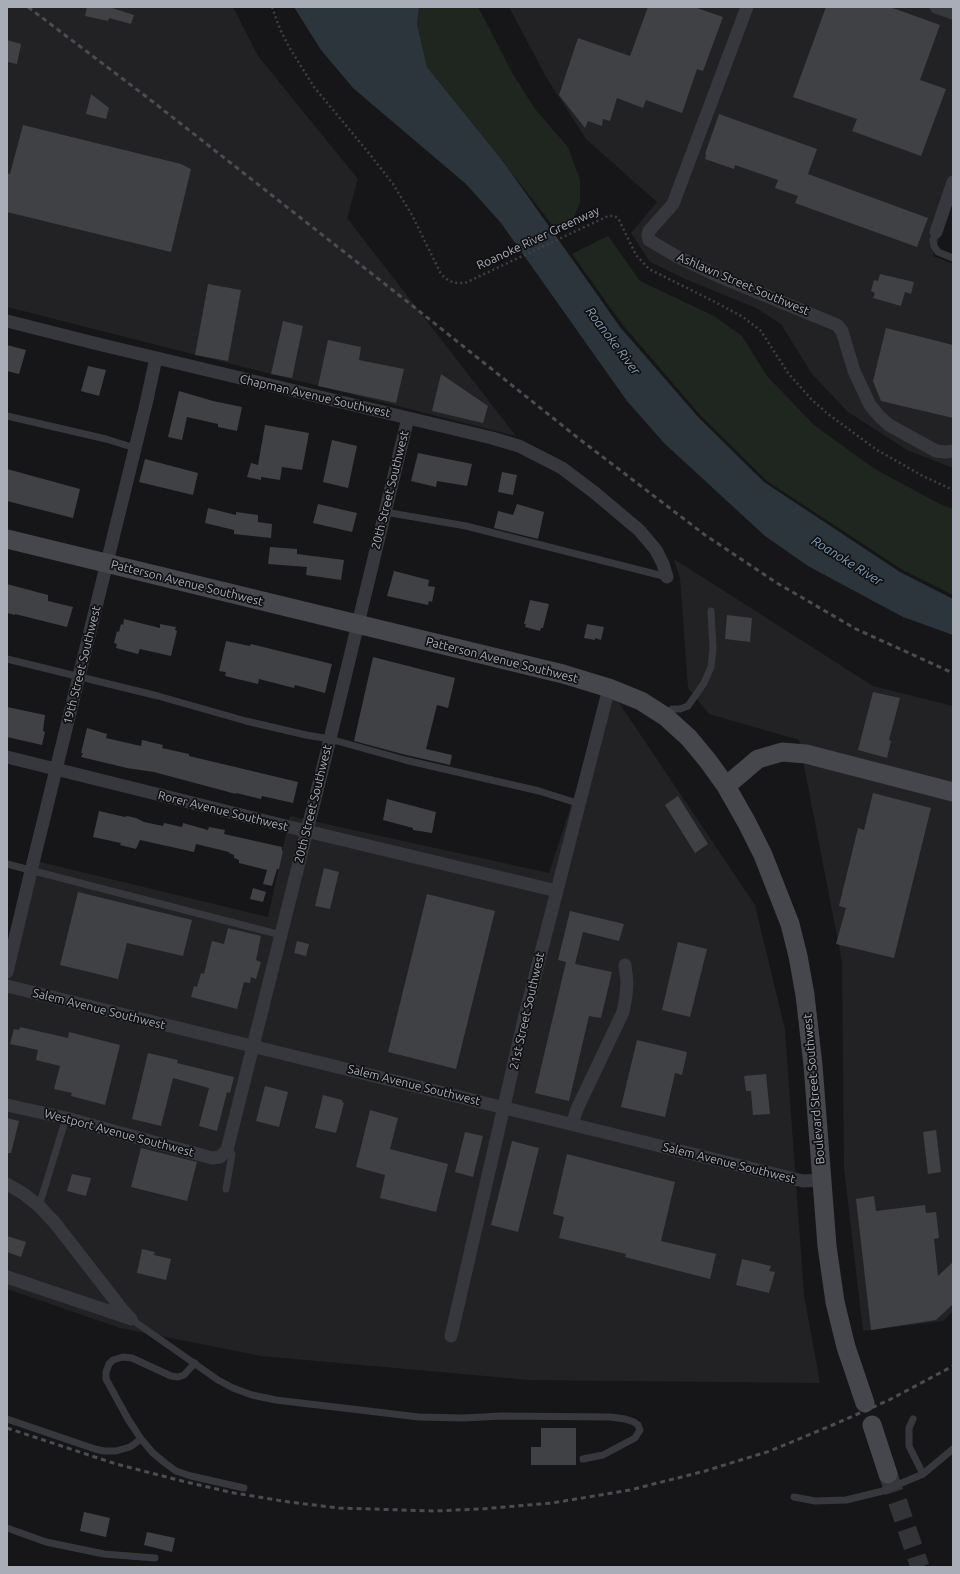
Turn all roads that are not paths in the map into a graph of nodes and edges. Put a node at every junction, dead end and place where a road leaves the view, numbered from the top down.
1 (747, 7) edge
2 (936, 7) edge
3 (953, 13) edge
4 (953, 182) edge
5 (936, 232) joint
6 (953, 258) edge
7 (7, 321) edge
8 (156, 358) junction
9 (7, 416) edge
10 (408, 418) junction
11 (135, 448) junction
12 (953, 451) edge
13 (385, 512) junction
14 (7, 539) edge
15 (107, 564) junction
16 (667, 577) joint
17 (711, 611) dead end
18 (358, 625) junction
19 (7, 659) edge
20 (79, 677) junction
21 (609, 688) junction
22 (669, 713) junction
23 (330, 739) junction
24 (7, 757) edge
25 (56, 769) junction
26 (726, 786) junction
27 (953, 792) edge
28 (580, 804) junction
29 (306, 831) junction
30 (7, 864) edge
31 (30, 871) junction
32 (557, 891) junction
33 (281, 935) junction
34 (625, 966) dead end
35 (7, 972) edge
36 (7, 986) edge
37 (253, 1046) junction
38 (7, 1105) edge
39 (505, 1108) junction
40 (66, 1118) junction
41 (572, 1124) junction
42 (227, 1150) junction
43 (822, 1180) junction
44 (7, 1184) edge
45 (226, 1189) dead end
46 (39, 1206) junction
47 (7, 1277) edge
48 (131, 1319) junction
49 (451, 1336) dead end
50 (195, 1364) junction
51 (865, 1403) dead end
52 (7, 1419) edge
53 (913, 1419) dead end
54 (872, 1425) dead end
55 (141, 1439) junction
56 (953, 1449) edge
57 (583, 1459) dead end
58 (888, 1474) tunnel mouth
59 (923, 1474) junction
60 (244, 1488) dead end
61 (794, 1497) dead end
62 (7, 1528) edge
63 (156, 1558) dead end

1 - 12 street, Ashlawn Street Southwest
2 - 3 street
4 - 5 street
5 - 6 lane
7 - 8 street, Chapman Avenue Southwest
8 - 10 street, Chapman Avenue Southwest
8 - 11 street, 19th Street Southwest
9 - 11 lane
10 - 13 street, 20th Street Southwest
10 - 16 street, Chapman Avenue Southwest
11 - 15 street, 19th Street Southwest
13 - 16 lane
13 - 18 street, 20th Street Southwest
14 - 15 main road, Patterson Avenue Southwest
15 - 18 main road, Patterson Avenue Southwest
15 - 20 street, 19th Street Southwest
17 - 22 lane
18 - 21 main road, Patterson Avenue Southwest
18 - 23 street, 20th Street Southwest
19 - 20 lane
20 - 23 lane
20 - 25 street, 19th Street Southwest
21 - 22 main road, Patterson Avenue Southwest
21 - 28 street, 21st Street Southwest
22 - 26 main road, Patterson Avenue Southwest
23 - 28 lane
23 - 29 street, 20th Street Southwest
24 - 25 street, Rorer Avenue Southwest
25 - 29 street, Rorer Avenue Southwest
25 - 31 street, 19th Street Southwest
26 - 27 main road
26 - 43 main road, Boulevard Street Southwest
28 - 32 street, 21st Street Southwest
29 - 32 street, Rorer Avenue Southwest
29 - 33 street, 20th Street Southwest
30 - 31 lane
31 - 33 lane
31 - 35 street, 19th Street Southwest
32 - 39 street, 21st Street Southwest
33 - 37 street, 20th Street Southwest
34 - 41 street
36 - 37 street, Salem Avenue Southwest
37 - 39 street, Salem Avenue Southwest
37 - 42 street, 20th Street Southwest
38 - 40 street, Westport Avenue Southwest
39 - 41 street, Salem Avenue Southwest
39 - 49 street, 21st Street Southwest
40 - 42 street, Westport Avenue Southwest
40 - 46 lane
41 - 43 street, Salem Avenue Southwest
42 - 45 lane, 20th Street Southwest
43 - 51 main road, Boulevard Street Southwest
44 - 46 street
46 - 48 street
47 - 48 street
48 - 50 lane
50 - 55 lane
50 - 57 lane
52 - 55 lane
53 - 59 lane
54 - 58 main road
55 - 60 lane
56 - 59 lane
59 - 61 lane
62 - 63 lane

